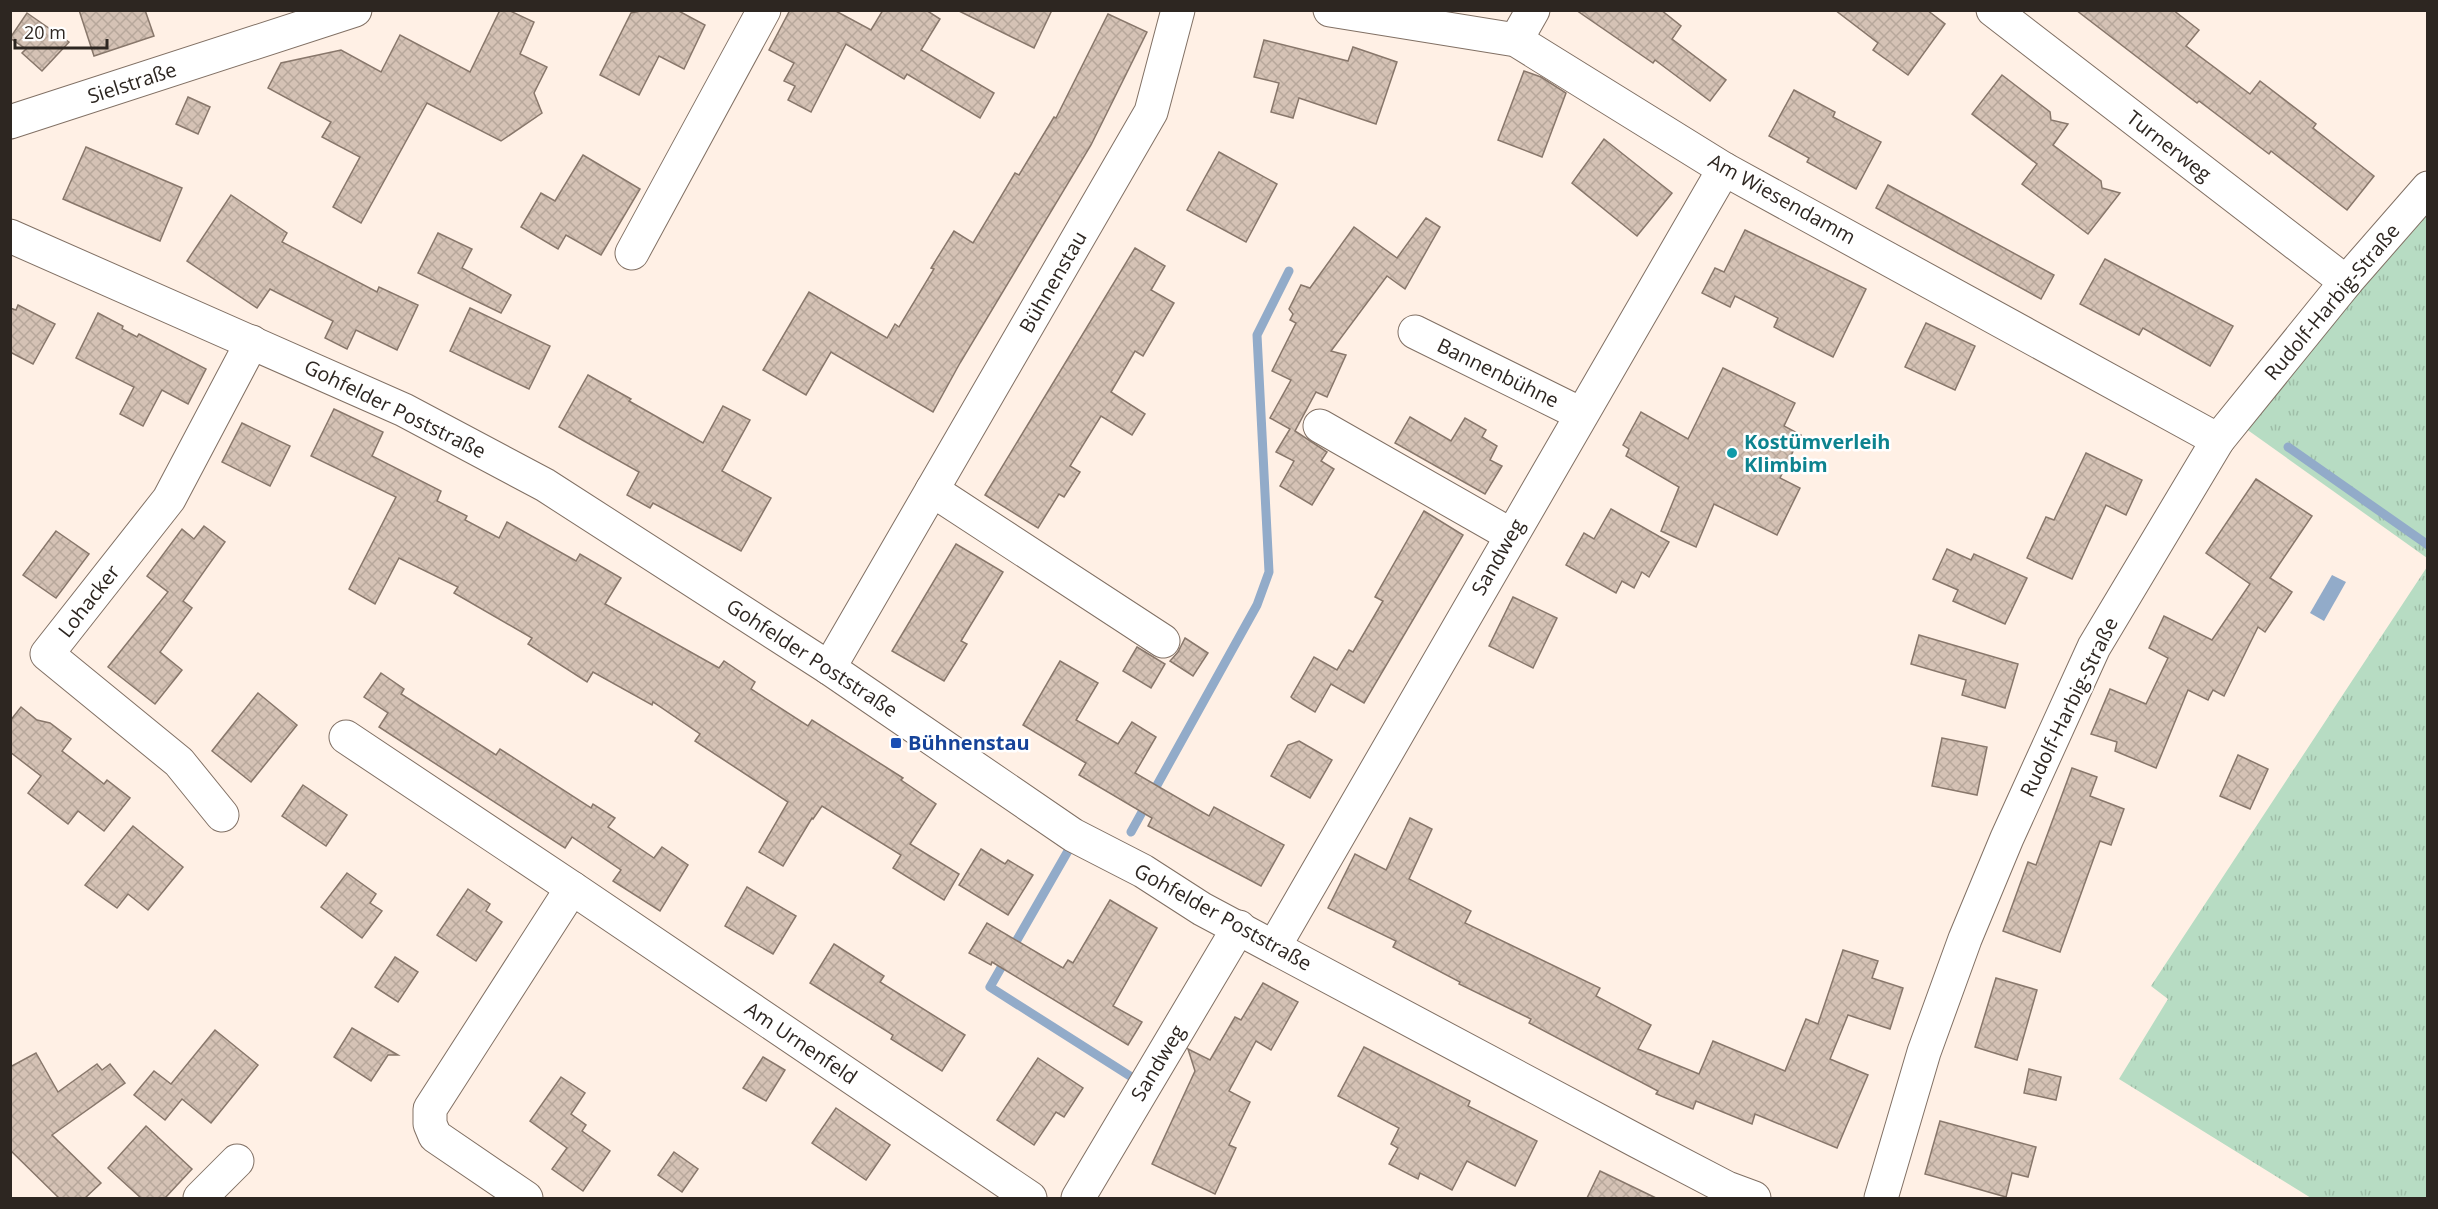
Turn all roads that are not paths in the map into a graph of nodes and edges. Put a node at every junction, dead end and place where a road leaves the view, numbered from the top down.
1 (355, 10) edge
2 (764, 10) edge
3 (1178, 10) edge
4 (1330, 10) edge
5 (1533, 10) edge
6 (1993, 10) edge
7 (1516, 40) junction
8 (10, 122) edge
9 (1724, 169) junction
10 (2427, 188) edge
11 (10, 236) edge
12 (632, 253) dead end
13 (2346, 282) junction
14 (1415, 332) dead end
15 (252, 342) junction
16 (1581, 414) junction
17 (1320, 426) dead end
18 (2218, 440) junction
19 (932, 490) junction
20 (1511, 535) junction
21 (1163, 641) dead end
22 (829, 668) junction
23 (346, 736) dead end
24 (222, 815) dead end
25 (572, 888) junction
26 (1239, 927) junction
27 (1274, 947) junction
28 (237, 1161) dead end
29 (1734, 1195) edge
30 (200, 1198) edge
31 (526, 1198) edge
32 (1030, 1198) edge
33 (1078, 1198) edge
34 (1881, 1198) edge

1 - 8 street, Sielstraße
2 - 12 street
3 - 19 street, Bühnenstau
4 - 7 street, Am Wiesendamm
5 - 7 street
6 - 13 street, Turnerweg
7 - 9 street, Am Wiesendamm
9 - 16 street, Sandweg
9 - 18 street, Am Wiesendamm
10 - 13 street, Rudolf-Harbig-Straße
11 - 15 street, Gohfelder Poststraße
13 - 18 street, Rudolf-Harbig-Straße
14 - 16 street, Bannenbühne
15 - 22 street, Gohfelder Poststraße
15 - 24 street, Lohacker
16 - 20 street, Sandweg
17 - 20 street
18 - 34 street, Rudolf-Harbig-Straße
19 - 21 street
19 - 22 street, Bühnenstau
20 - 27 street, Sandweg
22 - 26 street, Gohfelder Poststraße
23 - 25 street, Am Urnenfeld
25 - 31 street
25 - 32 street, Am Urnenfeld
26 - 27 street, Gohfelder Poststraße
26 - 33 street, Sandweg
27 - 29 street, Gohfelder Poststraße
28 - 30 street

